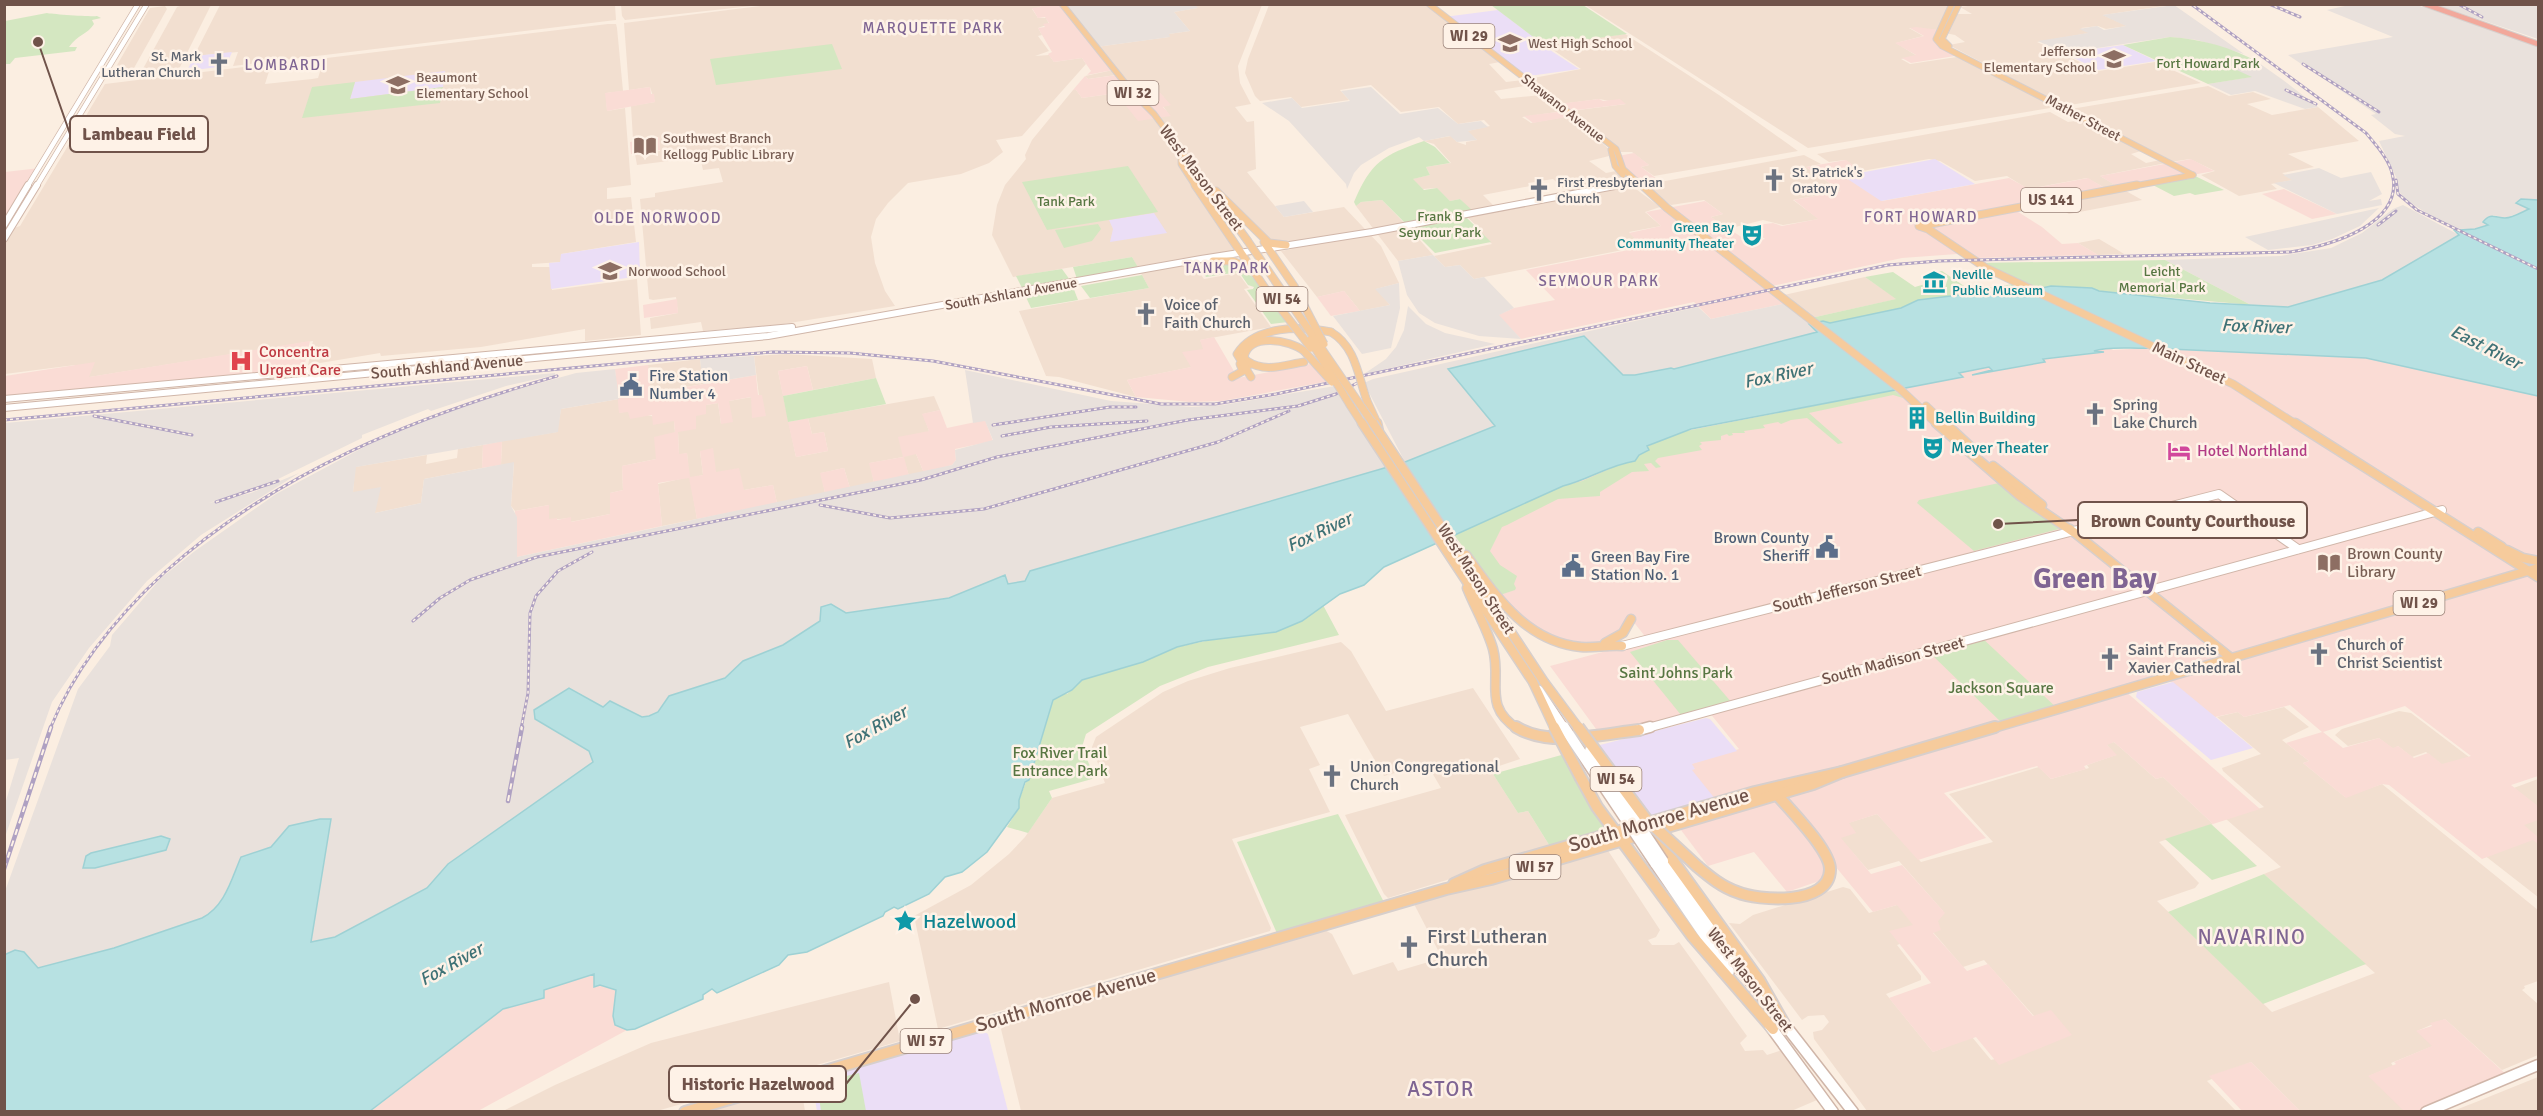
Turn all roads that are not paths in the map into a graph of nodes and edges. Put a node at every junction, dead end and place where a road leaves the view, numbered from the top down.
1 (138, 4) edge
2 (147, 4) edge
3 (1429, 4) edge
4 (1952, 4) edge
5 (1959, 4) edge
6 (2425, 4) edge
7 (2431, 4) edge
8 (1065, 5) edge
9 (1939, 39) junction
10 (2538, 43) edge
11 (1184, 160) junction
12 (2183, 173) junction
13 (2193, 175) dead end
14 (1636, 183) junction
15 (4, 225) edge
16 (1254, 229) junction
17 (1356, 235) junction
18 (4, 239) edge
19 (1286, 245) junction
20 (1270, 250) junction
21 (1240, 255) junction
22 (1213, 261) junction
23 (1251, 270) junction
24 (1132, 273) junction
25 (767, 333) junction
26 (645, 334) dead end
27 (2139, 339) junction
28 (624, 344) junction
29 (669, 347) junction
30 (649, 355) dead end
31 (1325, 357) junction
32 (1241, 358) junction
33 (1304, 362) dead end
34 (1252, 375) dead end
35 (1232, 376) dead end
36 (4, 399) edge
37 (1350, 405) junction
38 (4, 408) edge
39 (1378, 432) junction
40 (2439, 511) junction
41 (1439, 523) junction
42 (2073, 532) junction
43 (2298, 549) junction
44 (2536, 569) edge
45 (1463, 576) junction
46 (2148, 592) junction
47 (1631, 619) dead end
48 (1622, 646) joint
49 (1590, 647) junction
50 (2231, 658) junction
51 (1533, 682) junction
52 (1545, 682) junction
53 (1639, 730) joint
54 (1774, 792) junction
55 (1678, 825) junction
56 (1650, 828) junction
57 (1620, 837) junction
58 (1659, 862) junction
59 (1692, 887) junction
60 (1784, 1024) junction
61 (1773, 1029) junction
62 (2538, 1065) edge
63 (686, 1112) edge
64 (1833, 1112) edge
65 (1853, 1112) edge
66 (2426, 1112) edge

1 - 15 main road
2 - 18 main road
3 - 14 main road, Shawano Avenue / WI 29
4 - 9 main road
5 - 9 main road
6 - 10 highway
7 - 10 highway
8 - 11 main road, West Mason Street / WI 32
9 - 12 main road, Mather Street
11 - 16 main road, WI 32
11 - 21 main road, WI 32
11 - 31 main road, West Mason Street / WI 54, bridge
12 - 13 main road, US 141
12 - 27 main road, US 141
14 - 17 main road, South Ashland Avenue
14 - 42 main road, WI 29
16 - 19 main road
16 - 20 main road, WI 32
17 - 19 main road, South Ashland Avenue
17 - 20 main road, South Ashland Avenue
19 - 20 main road, South Ashland Avenue
20 - 21 main road, South Ashland Avenue
20 - 31 main road, bridge
21 - 22 main road, South Ashland Avenue
21 - 23 main road
21 - 24 main road, South Ashland Avenue
22 - 23 main road
22 - 24 main road, South Ashland Avenue
23 - 31 main road, bridge
24 - 25 main road, South Ashland Avenue
25 - 28 main road, South Ashland Avenue
25 - 29 main road, South Ashland Avenue
26 - 28 main road
27 - 40 main road, Main Street / US 141
27 - 40 main road, Main Street / US 141
28 - 36 main road, South Ashland Avenue
29 - 30 main road
29 - 38 main road, South Ashland Avenue
31 - 37 main road, West Mason Street / WI 54, bridge
31 - 39 main road, West Mason Street / WI 54, bridge
32 - 33 main road
32 - 34 main road
32 - 35 main road
32 - 37 main road, bridge
32 - 39 main road, bridge
37 - 45 main road, West Mason Street / WI 54
39 - 41 main road, West Mason Street / WI 54
40 - 43 main road, South Madison Street
40 - 44 main road, Main Street / US 141
40 - 44 main road, Main Street / US 141
41 - 49 main road
41 - 52 main road, West Mason Street / WI 54
42 - 43 main road, South Jefferson Street
42 - 46 main road, WI 29
42 - 48 main road, South Jefferson Street
43 - 46 main road, South Madison Street
44 - 50 main road, WI 29
45 - 51 main road, West Mason Street / WI 54
45 - 53 main road
46 - 50 main road, WI 29
46 - 53 main road, South Madison Street
47 - 49 main road
48 - 49 main road
50 - 54 main road, South Monroe Avenue
51 - 57 main road, WI 54, bridge
51 - 58 main road, West Mason Street, bridge
52 - 54 main road, WI 54, bridge
52 - 58 main road, West Mason Street, bridge
54 - 55 main road, South Monroe Avenue
54 - 56 main road, South Monroe Avenue
55 - 56 main road, South Monroe Avenue
55 - 59 main road
56 - 57 main road, South Monroe Avenue
56 - 59 main road
57 - 61 main road
57 - 63 main road, South Monroe Avenue / WI 57
58 - 60 main road, West Mason Street
58 - 61 main road, West Mason Street
59 - 60 main road
60 - 65 main road, West Mason Street
61 - 64 main road, West Mason Street
62 - 66 main road

